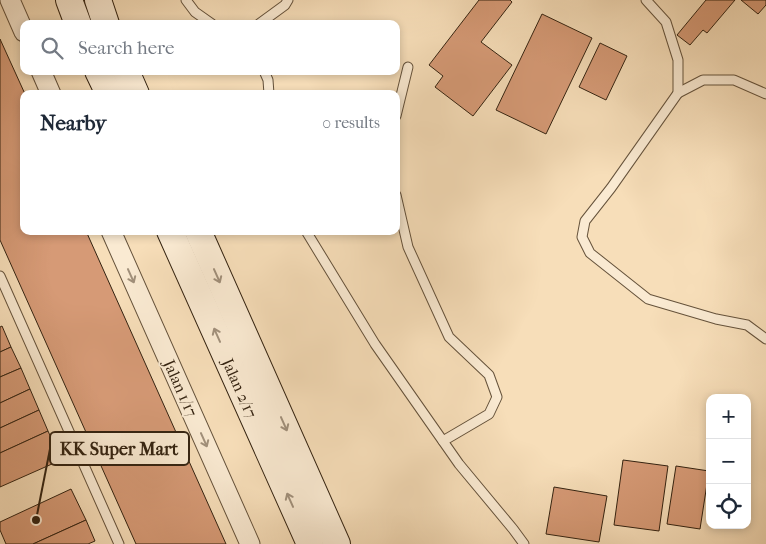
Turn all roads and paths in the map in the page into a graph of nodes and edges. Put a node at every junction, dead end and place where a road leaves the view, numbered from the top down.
1 (10, 0) edge
2 (69, 0) edge
3 (98, 0) edge
4 (186, 0) edge
5 (288, 0) edge
6 (646, 0) edge
7 (76, 20) edge
8 (105, 20) edge
9 (206, 20) edge
10 (264, 20) edge
11 (20, 23) edge
12 (408, 67) dead end
13 (43, 75) edge
14 (100, 75) edge
15 (128, 75) edge
16 (266, 75) edge
17 (49, 90) edge
18 (106, 90) edge
19 (134, 90) edge
20 (269, 90) edge
21 (678, 93) junction
22 (766, 94) edge
23 (400, 100) edge
24 (400, 212) edge
25 (113, 235) edge
26 (172, 235) edge
27 (200, 235) edge
28 (308, 235) edge
29 (0, 276) edge
30 (766, 339) edge
31 (443, 441) junction
32 (119, 544) edge
33 (250, 544) edge
34 (310, 544) edge
35 (337, 544) edge
36 (524, 544) edge

1 - 11 street
2 - 7 street
3 - 8 street
4 - 9 lane
5 - 10 lane
6 - 21 lane
12 - 23 lane
13 - 17 street
14 - 18 street
15 - 19 street
16 - 20 lane
21 - 22 lane
21 - 30 lane
24 - 31 lane
25 -> 33 street, Jalan 1/17
34 -> 26 street, Jalan 2/17
27 -> 35 street, Jalan 2/17
28 - 31 lane
29 - 32 lane
31 - 36 lane

